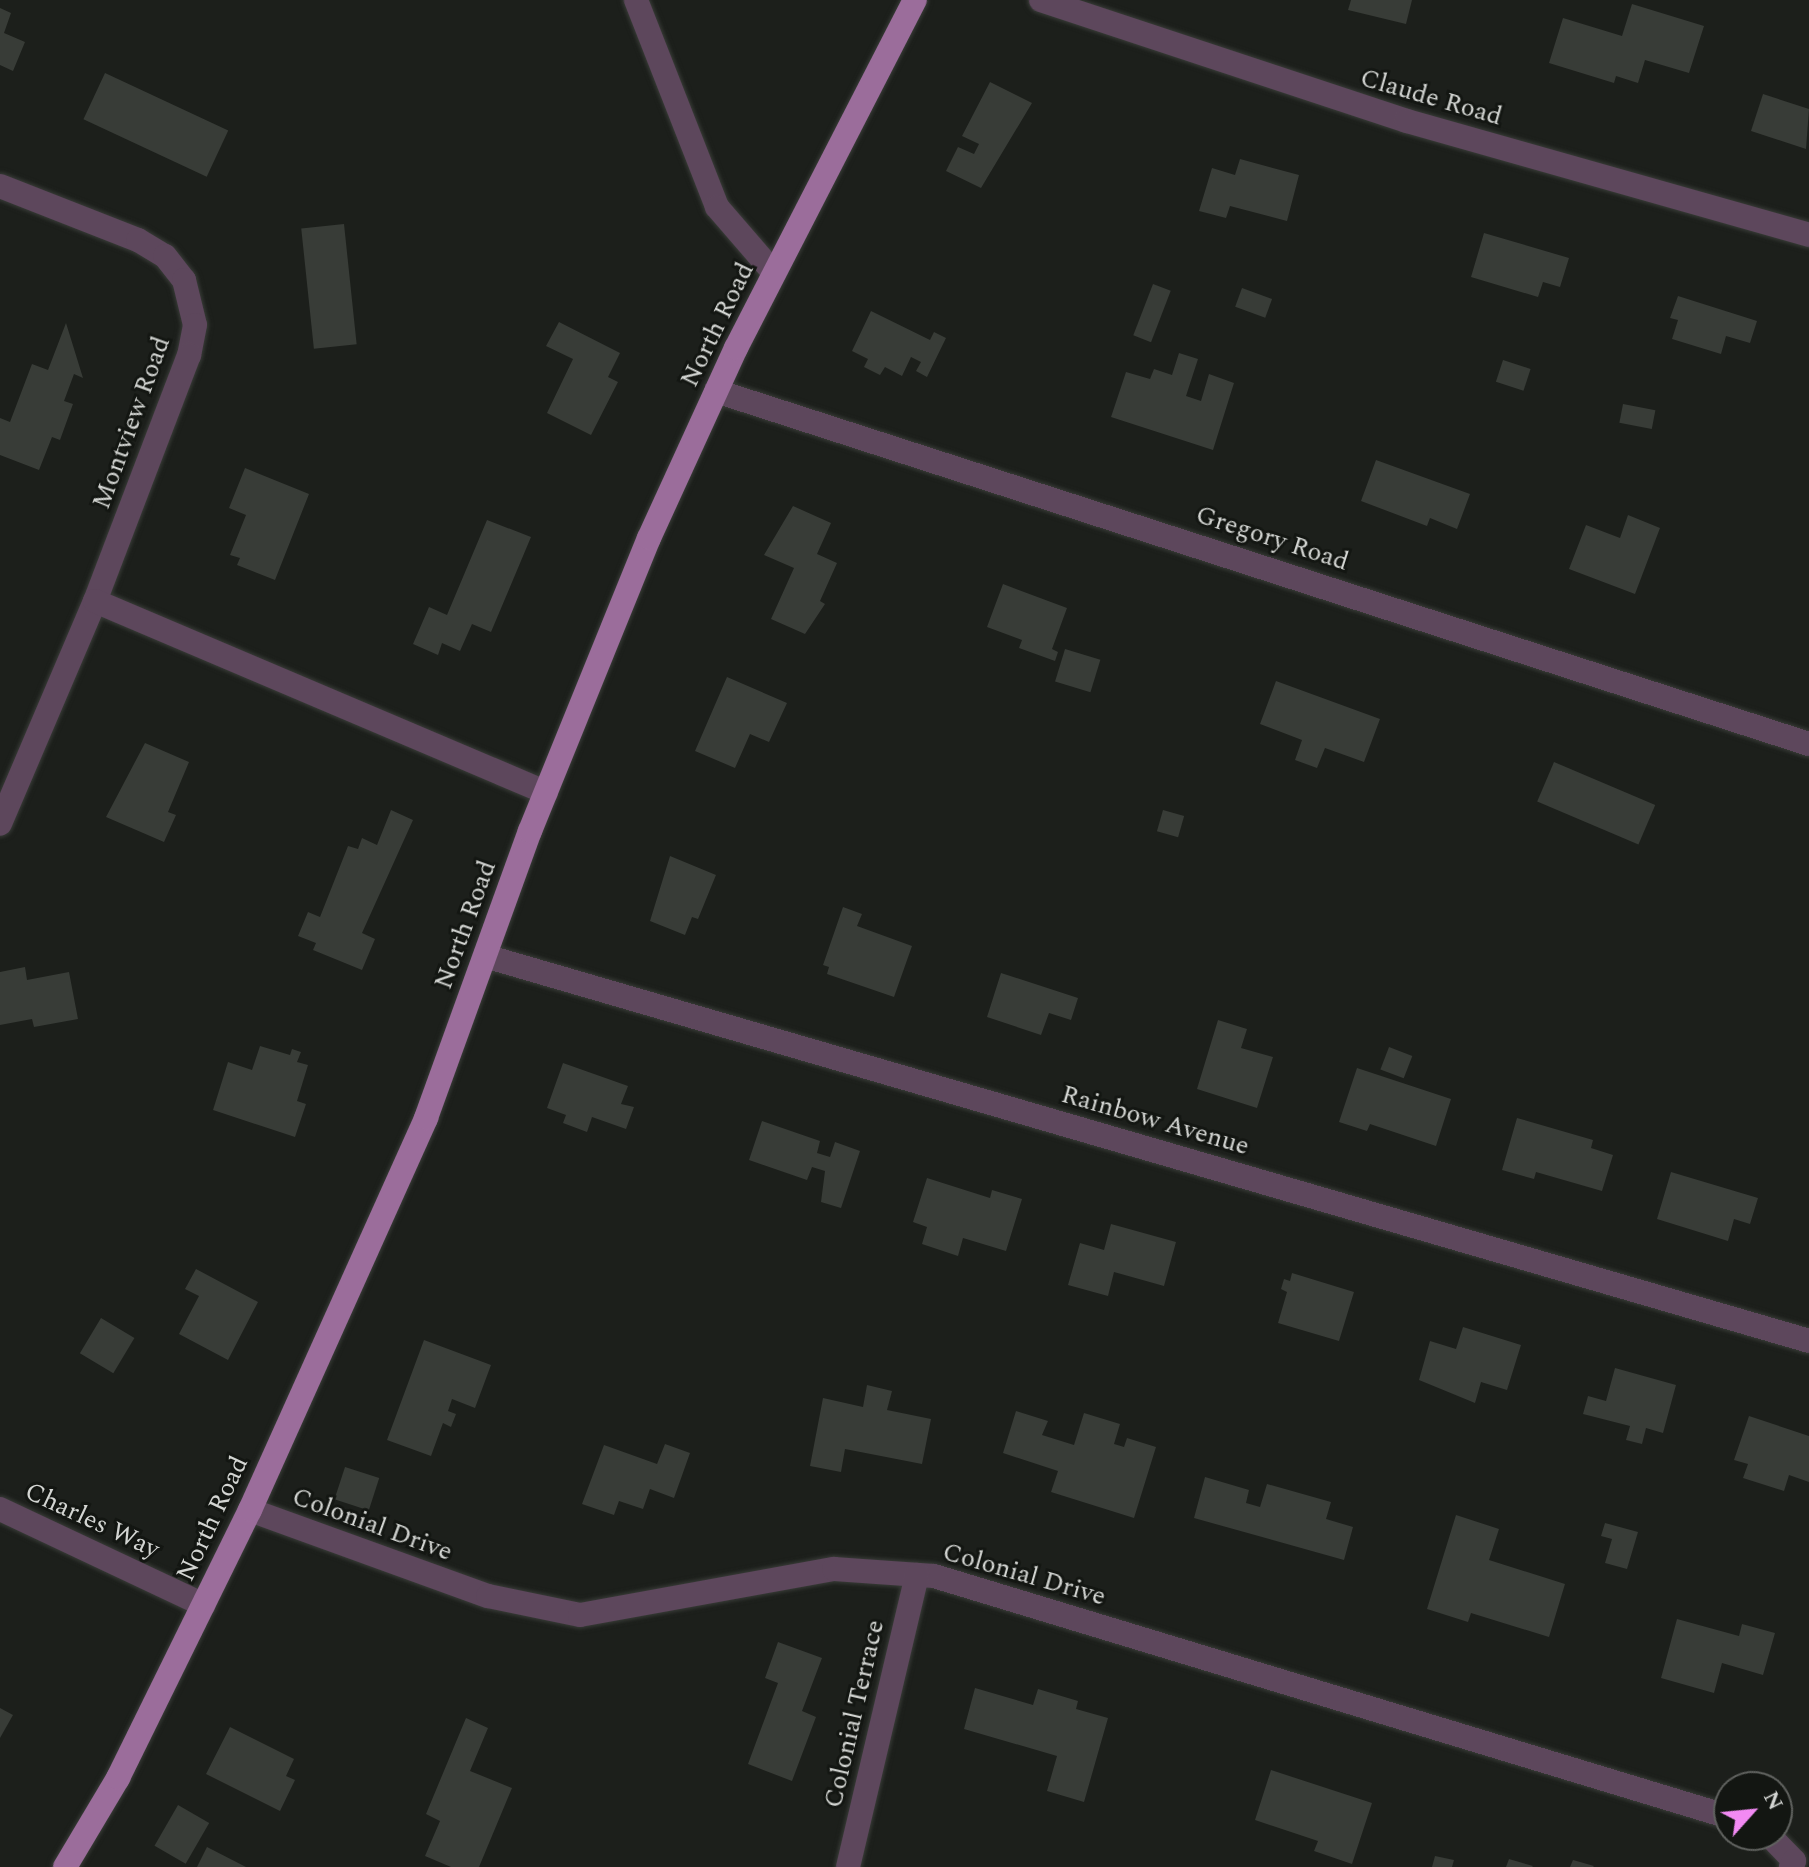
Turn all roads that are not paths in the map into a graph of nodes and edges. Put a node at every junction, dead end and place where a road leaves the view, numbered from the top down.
1 (636, 0) edge
2 (915, 0) edge
3 (1041, 0) edge
4 (0, 186) edge
5 (1809, 235) edge
6 (774, 273) junction
7 (716, 391) junction
8 (95, 601) junction
9 (1809, 744) edge
10 (546, 792) junction
11 (0, 824) edge
12 (485, 956) junction
13 (1809, 1341) edge
14 (0, 1509) edge
15 (250, 1510) junction
16 (917, 1575) junction
17 (204, 1605) junction
18 (1713, 1812) edge
19 (1784, 1851) edge
20 (65, 1867) edge
21 (848, 1867) edge
22 (1791, 1867) edge

1 - 6 street
2 - 6 main road, North Road
3 - 5 street, Claude Road
4 - 8 street, Montview Road
6 - 7 main road, North Road
7 - 9 street, Gregory Road
7 - 10 main road, North Road
8 - 10 street
8 - 11 street, Montview Road
10 - 12 main road, North Road
12 - 13 street, Rainbow Avenue
12 - 15 main road, North Road
14 - 17 street, Charles Way
15 - 16 street, Colonial Drive
15 - 17 main road, North Road
16 - 18 street, Colonial Drive
16 - 21 street, Colonial Terrace
17 - 20 main road, North Road
19 - 22 street

